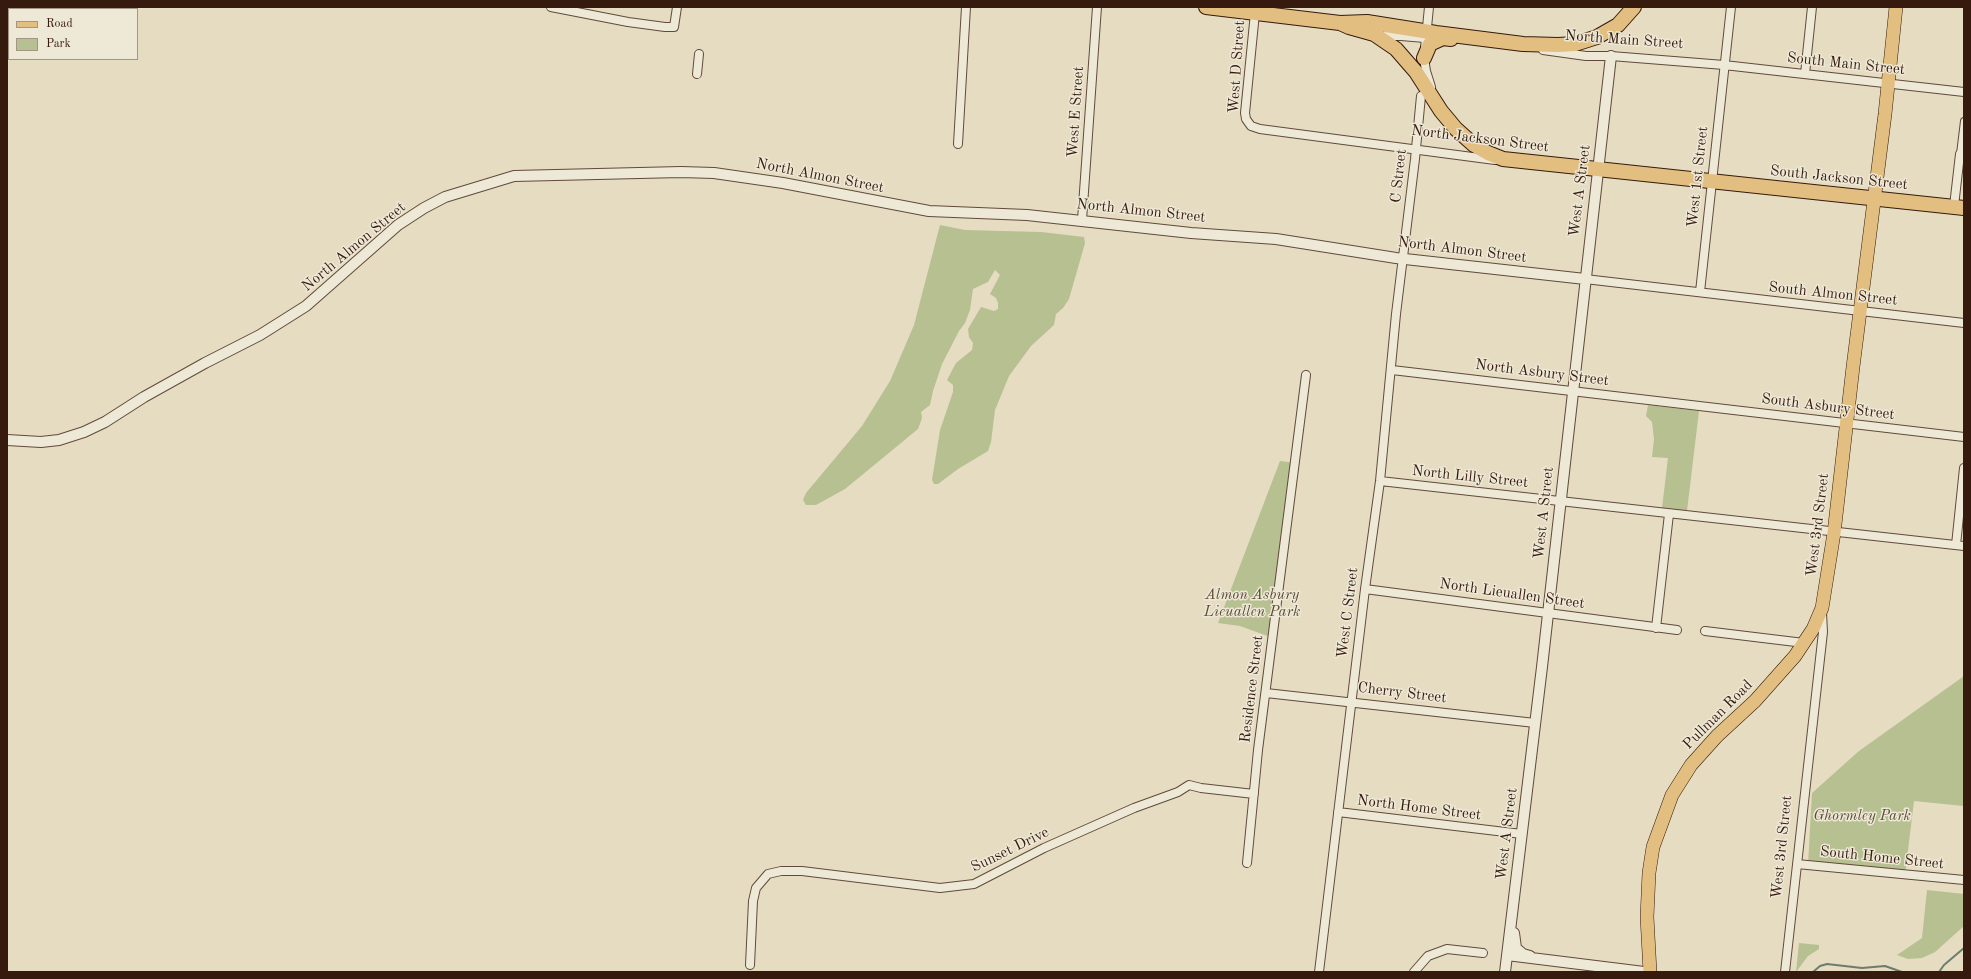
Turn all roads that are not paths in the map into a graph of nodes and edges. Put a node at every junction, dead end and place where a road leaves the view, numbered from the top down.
1 (551, 7) edge
2 (677, 7) edge
3 (966, 7) edge
4 (1098, 7) edge
5 (1206, 7) edge
6 (1429, 7) edge
7 (1634, 7) edge
8 (1731, 7) edge
9 (1812, 7) edge
10 (1896, 7) edge
11 (1256, 10) edge
12 (1340, 23) junction
13 (1374, 34) junction
14 (1426, 35) junction
15 (1473, 38) junction
16 (1523, 44) junction
17 (699, 54) dead end
18 (1610, 56) junction
19 (1424, 58) junction
20 (1724, 65) junction
21 (697, 74) dead end
22 (1805, 74) junction
23 (1888, 83) junction
24 (1964, 92) edge
25 (1421, 96) dead end
26 (1438, 105) junction
27 (1964, 121) edge
28 (1248, 124) joint
29 (958, 144) dead end
30 (1416, 149) junction
31 (1960, 154) joint
32 (1503, 159) junction
33 (1597, 169) junction
34 (1710, 181) junction
35 (1874, 198) junction
36 (1959, 207) edge
37 (1082, 220) junction
38 (1404, 259) junction
39 (1585, 280) junction
40 (1700, 292) junction
41 (1860, 310) junction
42 (1964, 323) edge
43 (1392, 370) junction
44 (1306, 375) dead end
45 (1572, 391) junction
46 (1688, 404) joint
47 (1847, 423) junction
48 (1964, 437) edge
49 (7, 440) edge
50 (1964, 468) edge
51 (1380, 481) junction
52 (1560, 501) junction
53 (1672, 514) junction
54 (1834, 532) junction
55 (1960, 546) edge
56 (1365, 589) junction
57 (1822, 608) junction
58 (1548, 612) junction
59 (1656, 628) junction
60 (1677, 630) dead end
61 (1705, 631) dead end
62 (1804, 643) junction
63 (1266, 693) junction
64 (1351, 701) junction
65 (1535, 724) junction
66 (1254, 794) junction
67 (1338, 812) junction
68 (1522, 834) junction
69 (1247, 863) dead end
70 (1797, 864) junction
71 (1964, 880) edge
72 (1516, 883) junction
73 (1483, 953) dead end
74 (1507, 955) junction
75 (1550, 961) junction
76 (750, 965) dead end
77 (1319, 972) edge
78 (1414, 972) edge
79 (1505, 972) edge
80 (1644, 972) edge
81 (1650, 972) edge
82 (1785, 972) edge

1 - 2 street
3 - 29 street
4 - 37 street, West E Street
5 - 11 highway, North Main Street
6 - 14 street
7 - 16 highway, North Main Street
8 - 20 street, West 1st Street
9 - 22 street
10 - 23 main road, West 3rd Street
11 - 12 highway, North Main Street
11 - 28 street, West D Street
12 - 13 highway, North Main Street
12 - 14 highway, North Main Street
13 - 14 street, North Main Street
13 - 26 highway, North Main Street
14 - 15 highway, North Main Street
14 - 19 street
15 - 16 highway, North Main Street
15 - 19 highway
16 - 18 street, North Main Street
17 - 21 street
18 - 20 street, North Main Street
18 - 33 street, West A Street
19 - 26 street
20 - 22 street, South Main Street
20 - 34 street, West 1st Street
22 - 23 street, South Main Street
23 - 24 street, South Main Street
23 - 35 main road, West 3rd Street
25 - 30 street, C Street
26 - 32 highway, North Main Street
27 - 31 street
28 - 30 street, North Jackson Street
30 - 32 street, North Jackson Street
30 - 38 street, C Street
31 - 36 street
32 - 33 highway, North Jackson Street
33 - 34 highway, North Jackson Street
33 - 39 street, West A Street
34 - 35 highway, South Jackson Street
34 - 40 street, West 1st Street
35 - 36 highway, South Jackson Street
35 - 41 main road, West 3rd Street
37 - 38 street, North Almon Street
37 - 49 street, North Almon Street
38 - 39 street, North Almon Street
38 - 43 street, West C Street
39 - 40 street, North Almon Street
39 - 45 street, West A Street
40 - 41 street, South Almon Street
41 - 42 street, South Almon Street
41 - 47 main road, West 3rd Street
43 - 45 street, North Asbury Street
43 - 51 street, West C Street
44 - 63 street, Residence Street
45 - 46 street, North Asbury Street
45 - 52 street, West A Street
46 - 47 street, South Asbury Street
47 - 48 street, South Asbury Street
47 - 54 main road, West 3rd Street
50 - 55 street
51 - 52 street, North Lilly Street
51 - 56 street, West C Street
52 - 53 street, North Lilly Street
52 - 58 street, West A Street
53 - 54 street, North Lilly Street
53 - 59 street
54 - 55 street, North Lilly Street
54 - 57 main road, West 3rd Street
56 - 58 street, North Lieuallen Street
56 - 64 street, West C Street
57 - 62 main road, Pullman Road
57 - 70 street, West 3rd Street
58 - 59 street, North Lieuallen Street
58 - 65 street, West A Street
59 - 60 street, North Lieuallen Street
61 - 62 street
62 - 81 main road, Pullman Road
63 - 64 street, Cherry Street
63 - 66 street, Residence Street
64 - 65 street, Cherry Street
64 - 67 street, West C Street
65 - 68 street, West A Street
66 - 69 street, Residence Street
66 - 76 street, Sunset Drive
67 - 68 street, North Home Street
67 - 77 street, West C Street
68 - 72 street, West A Street
70 - 71 street, South Home Street
70 - 82 street, West 3rd Street
72 - 74 street, West A Street
72 - 75 street
73 - 78 street
74 - 75 street
74 - 79 street, West A Street
75 - 80 street

